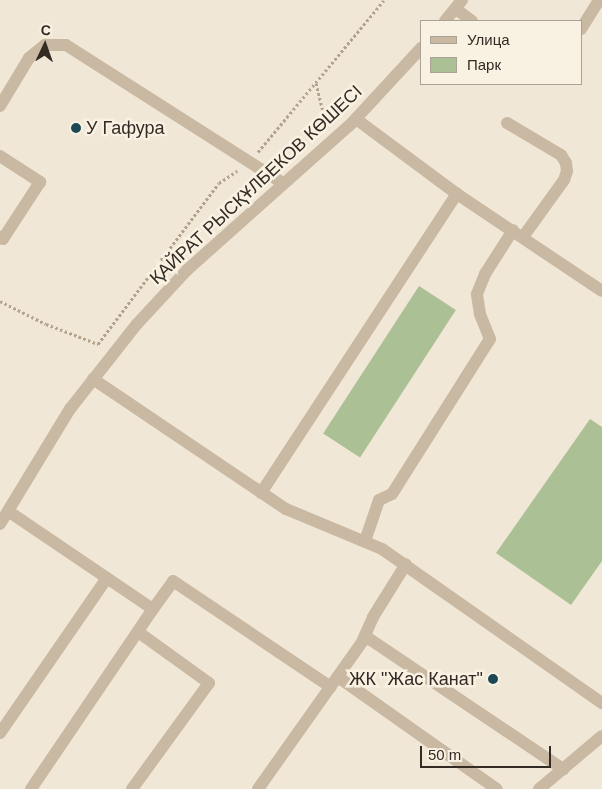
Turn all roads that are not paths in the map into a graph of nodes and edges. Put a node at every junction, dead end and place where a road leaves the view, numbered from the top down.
1 (599, 0) edge
2 (459, 4) edge
3 (446, 20) edge
4 (471, 20) edge
5 (582, 27) edge
6 (420, 49) edge
7 (0, 106) edge
8 (356, 119) junction
9 (507, 123) dead end
10 (0, 156) edge
11 (283, 183) junction
12 (457, 194) junction
13 (518, 234) junction
14 (0, 236) edge
15 (602, 291) edge
16 (93, 379) junction
17 (260, 493) junction
18 (8, 511) junction
19 (0, 524) edge
20 (365, 541) junction
21 (406, 564) junction
22 (108, 578) junction
23 (154, 609) junction
24 (138, 632) junction
25 (365, 636) junction
26 (334, 682) junction
27 (602, 703) edge
28 (0, 733) edge
29 (602, 736) edge
30 (562, 769) junction
31 (31, 789) edge
32 (132, 789) edge
33 (258, 789) edge
34 (497, 789) edge
35 (539, 789) edge

1 - 5 street
2 - 3 street
2 - 4 street
6 - 8 street, ҚАЙРАТ РЫСҚҰЛБЕКОВ КӨШЕСІ
7 - 11 street
8 - 11 street, ҚАЙРАТ РЫСҚҰЛБЕКОВ КӨШЕСІ
8 - 12 street
9 - 13 street
10 - 14 street
11 - 16 street, ҚАЙРАТ РЫСҚҰЛБЕКОВ КӨШЕСІ
12 - 13 street
12 - 17 street
13 - 15 street
13 - 20 street
16 - 17 street
16 - 18 street, ҚАЙРАТ РЫСҚҰЛБЕКОВ КӨШЕСІ
17 - 20 street
18 - 19 street, ҚАЙРАТ РЫСҚҰЛБЕКОВ КӨШЕСІ
18 - 22 street
20 - 21 street
21 - 25 street
21 - 27 street
22 - 23 street
22 - 28 street
23 - 24 street
23 - 26 street
24 - 31 street
24 - 32 street
25 - 26 street
25 - 30 street
26 - 33 street
26 - 34 street
29 - 30 street
30 - 35 street

